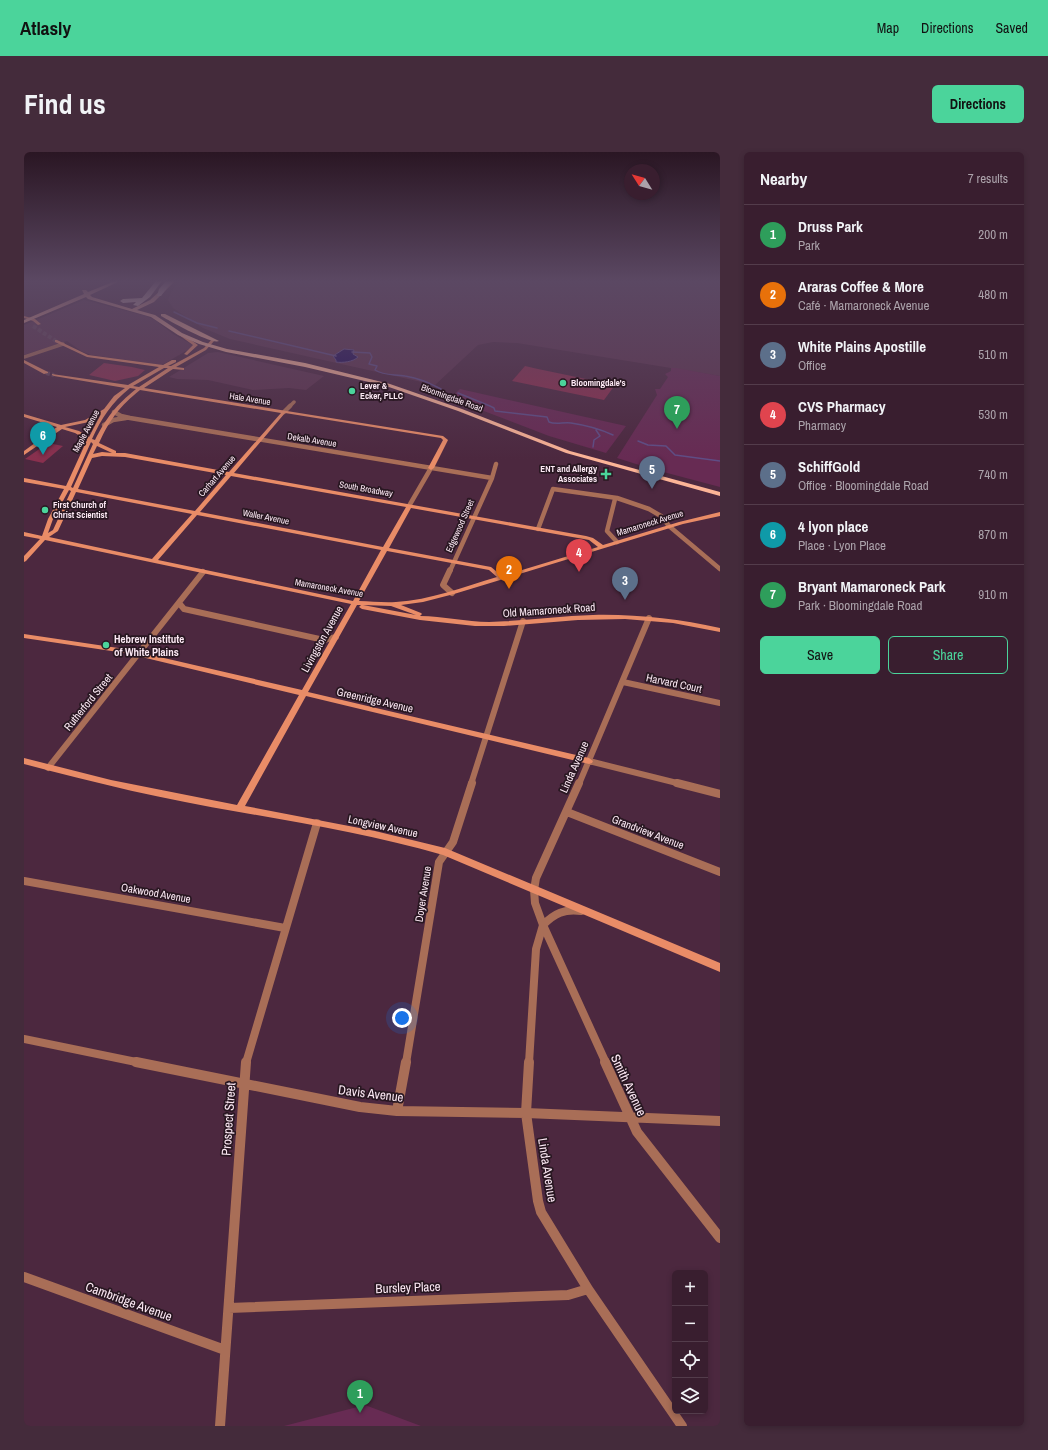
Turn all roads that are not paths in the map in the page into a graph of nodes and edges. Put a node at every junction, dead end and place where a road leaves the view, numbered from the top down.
1 (189, 340) edge
2 (201, 340) edge
3 (206, 340) edge
4 (60, 342) joint
5 (209, 343) junction
6 (24, 357) edge
7 (180, 357) junction
8 (24, 362) edge
9 (162, 368) junction
10 (170, 369) junction
11 (182, 369) dead end
12 (178, 372) dead end
13 (46, 373) tunnel mouth
14 (54, 375) tunnel mouth
15 (130, 387) junction
16 (138, 389) junction
17 (294, 402) dead end
18 (110, 404) junction
19 (24, 411) edge
20 (114, 412) junction
21 (284, 412) junction
22 (24, 415) edge
23 (130, 418) junction
24 (64, 425) junction
25 (104, 425) junction
26 (92, 437) junction
27 (444, 438) joint
28 (260, 440) junction
29 (96, 443) junction
30 (24, 453) edge
31 (125, 455) junction
32 (89, 457) junction
33 (496, 464) dead end
34 (431, 468) junction
35 (230, 474) junction
36 (492, 478) junction
37 (24, 480) edge
38 (67, 488) junction
39 (720, 489) edge
40 (74, 490) junction
41 (720, 494) edge
42 (615, 499) junction
43 (409, 506) junction
44 (196, 513) junction
45 (720, 514) edge
46 (474, 517) junction
47 (670, 526) junction
48 (538, 529) junction
49 (24, 534) edge
50 (44, 538) junction
51 (617, 542) junction
52 (602, 547) junction
53 (384, 549) junction
54 (24, 560) edge
55 (154, 561) junction
56 (453, 563) junction
57 (720, 569) edge
58 (203, 572) junction
59 (501, 578) junction
60 (452, 593) junction
61 (179, 603) junction
62 (354, 603) junction
63 (390, 604) junction
64 (426, 618) junction
65 (649, 618) junction
66 (523, 621) junction
67 (720, 629) edge
68 (24, 636) edge
69 (336, 637) junction
70 (139, 654) junction
71 (623, 682) junction
72 (304, 694) junction
73 (720, 703) edge
74 (486, 737) junction
75 (24, 761) edge
76 (589, 761) junction
77 (48, 768) junction
78 (720, 794) edge
79 (239, 809) junction
80 (567, 812) junction
81 (317, 823) junction
82 (445, 852) junction
83 (720, 872) edge
84 (24, 880) edge
85 (534, 890) junction
86 (586, 911) junction
87 (543, 925) junction
88 (285, 928) junction
89 (720, 968) edge
90 (24, 1039) edge
91 (244, 1084) junction
92 (396, 1111) junction
93 (526, 1113) junction
94 (629, 1118) junction
95 (720, 1121) edge
96 (720, 1238) edge
97 (24, 1277) edge
98 (588, 1289) junction
99 (229, 1308) junction
100 (225, 1350) junction
101 (220, 1426) edge
102 (682, 1426) edge

1 - 7 street
2 - 5 main road, Bloomingdale Road
3 - 5 main road, Bloomingdale Road
4 - 6 street
4 - 9 street
5 - 7 street, Maple Avenue
5 - 10 street, Maple Avenue
5 - 39 main road, Bloomingdale Road
5 - 41 main road, Bloomingdale Road
7 - 9 street, Maple Avenue
8 - 13 street
9 - 10 street
9 - 15 street, Maple Avenue
10 - 11 street
10 - 12 street
10 - 16 street, Maple Avenue
14 - 15 street, Hale Avenue
15 - 16 street, Hale Avenue
15 - 18 street, Maple Avenue
16 - 20 street, Maple Avenue
16 - 21 street, Hale Avenue
17 - 21 street, Carhart Avenue
18 - 24 street
18 - 26 street, Maple Avenue
19 - 24 street, South Broadway
20 - 23 street, Dekalb Avenue
20 - 25 street, Maple Avenue
21 - 27 street, Hale Avenue
21 - 28 street, Carhart Avenue
22 - 24 street, South Broadway
23 - 25 street, Dekalb Avenue
23 - 28 street, Dekalb Avenue
24 - 26 street, South Broadway
24 - 30 street
25 - 29 street, Maple Avenue
26 - 29 street, South Broadway
26 - 38 street, Maple Avenue
27 - 34 street, Livingston Avenue
28 - 34 street, Dekalb Avenue
28 - 35 street, Carhart Avenue
29 - 31 street, South Broadway
29 - 32 street, Maple Avenue
31 - 32 street, South Broadway
31 - 35 street, South Broadway
32 - 40 street, Maple Avenue
33 - 36 street, Edgewood Street
34 - 36 street, Dekalb Avenue
34 - 43 street, Livingston Avenue
35 - 43 street, South Broadway
35 - 44 street, Carhart Avenue
36 - 46 street, Edgewood Street
37 - 38 street, Waller Avenue
38 - 40 street, Waller Avenue
38 - 50 street, Maple Avenue
40 - 44 street, Waller Avenue
40 - 50 street, Maple Avenue
42 - 47 street
42 - 48 street
42 - 51 street
43 - 46 street, South Broadway
43 - 53 street, Livingston Avenue
44 - 53 street, Waller Avenue
44 - 55 street, Carhart Avenue
45 - 47 street, Mamaroneck Avenue
46 - 48 street, South Broadway
46 - 56 street, Edgewood Street
47 - 51 street, Mamaroneck Avenue
47 - 57 street
48 - 52 street, South Broadway
49 - 50 street, Mamaroneck Avenue
50 - 54 street, Maple Avenue
50 - 55 street, Mamaroneck Avenue
51 - 52 street, Mamaroneck Avenue
52 - 59 street, Mamaroneck Avenue
53 - 56 street, Waller Avenue
53 - 62 street, Livingston Avenue
55 - 58 street, Mamaroneck Avenue
56 - 59 street, Waller Avenue
56 - 60 street, Edgewood Street
58 - 61 street, Rutherford Street
58 - 62 street, Mamaroneck Avenue
59 - 60 street, Mamaroneck Avenue
60 - 63 street, Mamaroneck Avenue
61 - 69 street
61 - 70 street, Rutherford Street
62 - 63 street, Mamaroneck Avenue
62 - 64 street, Old Mamaroneck Road
62 - 69 street, Livingston Avenue
63 - 64 street, Old Mamaroneck Road
64 - 66 street, Old Mamaroneck Road
65 - 66 street, Old Mamaroneck Road
65 - 67 street, Old Mamaroneck Road
65 - 71 street, Linda Avenue
66 - 74 street, Doyer Avenue
68 - 70 street, Greenridge Avenue
69 - 72 street, Livingston Avenue
70 - 72 street, Greenridge Avenue
70 - 77 street, Rutherford Street
71 - 73 street, Harvard Court
71 - 76 street, Linda Avenue
72 - 74 street, Greenridge Avenue
72 - 79 street, Livingston Avenue
74 - 76 street, Greenridge Avenue
74 - 82 street, Doyer Avenue
75 - 77 street, Longview Avenue
76 - 78 street, Greenridge Avenue
76 - 80 street, Linda Avenue
77 - 79 street, Longview Avenue
79 - 81 street, Longview Avenue
80 - 83 street, Grandview Avenue
80 - 85 street, Linda Avenue
81 - 82 street, Longview Avenue
81 - 88 street, Prospect Street
82 - 85 street, Longview Avenue
82 - 92 street, Doyer Avenue
84 - 88 street, Oakwood Avenue
85 - 86 street, Longview Avenue
85 - 87 street, Linda Avenue
86 - 87 street
86 - 89 street, Longview Avenue
87 - 93 street, Linda Avenue
87 - 94 street, Smith Avenue
88 - 91 street, Prospect Street
90 - 91 street, Davis Avenue
91 - 92 street, Davis Avenue
91 - 99 street, Prospect Street
92 - 93 street, Davis Avenue
93 - 94 street, Davis Avenue
93 - 98 street, Linda Avenue
94 - 95 street, Davis Avenue
94 - 96 street, Smith Avenue
97 - 100 street, Cambridge Avenue
98 - 99 street, Bursley Place
98 - 102 street, Linda Avenue
99 - 100 street, Prospect Street
100 - 101 street, Prospect Street

